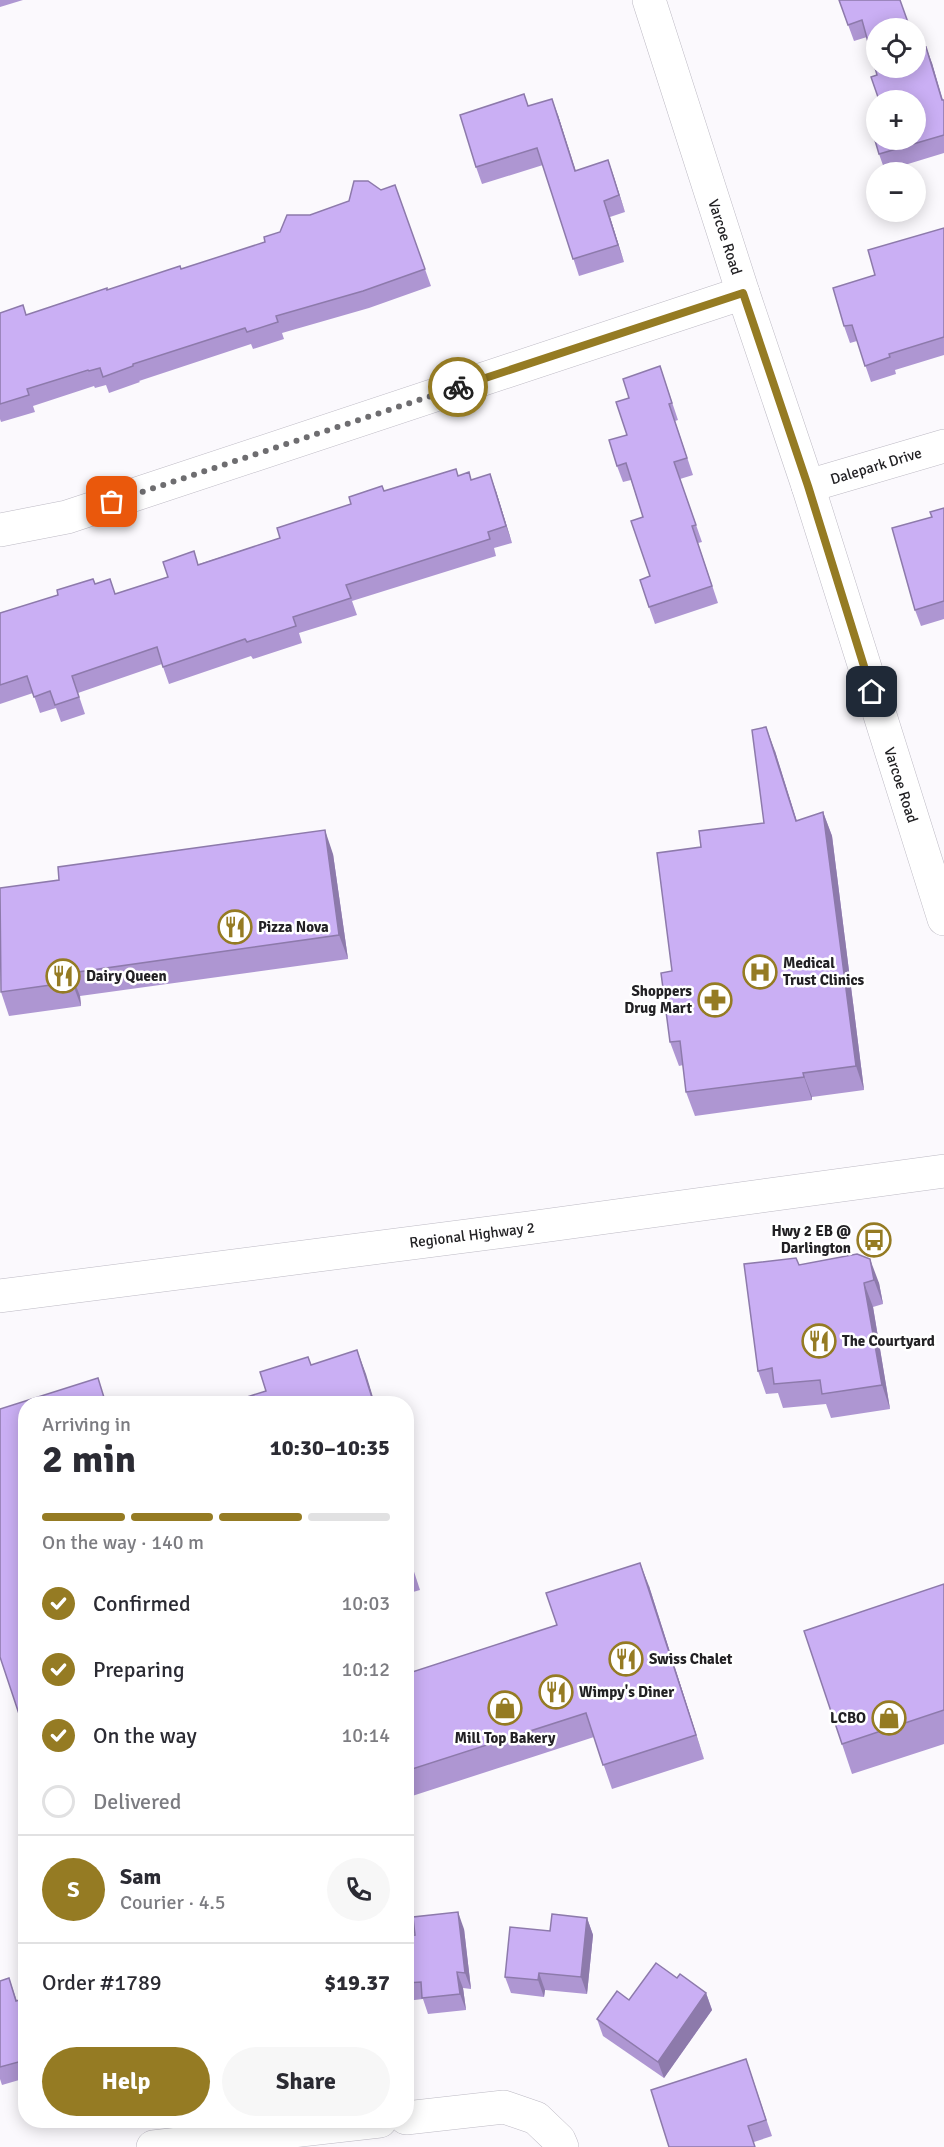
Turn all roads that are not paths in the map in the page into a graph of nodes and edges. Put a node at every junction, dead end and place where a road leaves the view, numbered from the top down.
1 (649, 0) edge
2 (743, 293) junction
3 (944, 446) edge
4 (808, 486) junction
5 (0, 530) edge
6 (944, 919) edge
7 (944, 1172) edge
8 (0, 1296) edge
9 (414, 2117) edge
10 (319, 2128) edge
11 (153, 2147) edge
12 (561, 2147) edge

1 - 2 street, Varcoe Road
2 - 4 street, Varcoe Road
2 - 5 street
3 - 4 street, Dalepark Drive
4 - 6 street, Varcoe Road
7 - 8 street, Regional Highway 2
9 - 12 street
10 - 11 street

